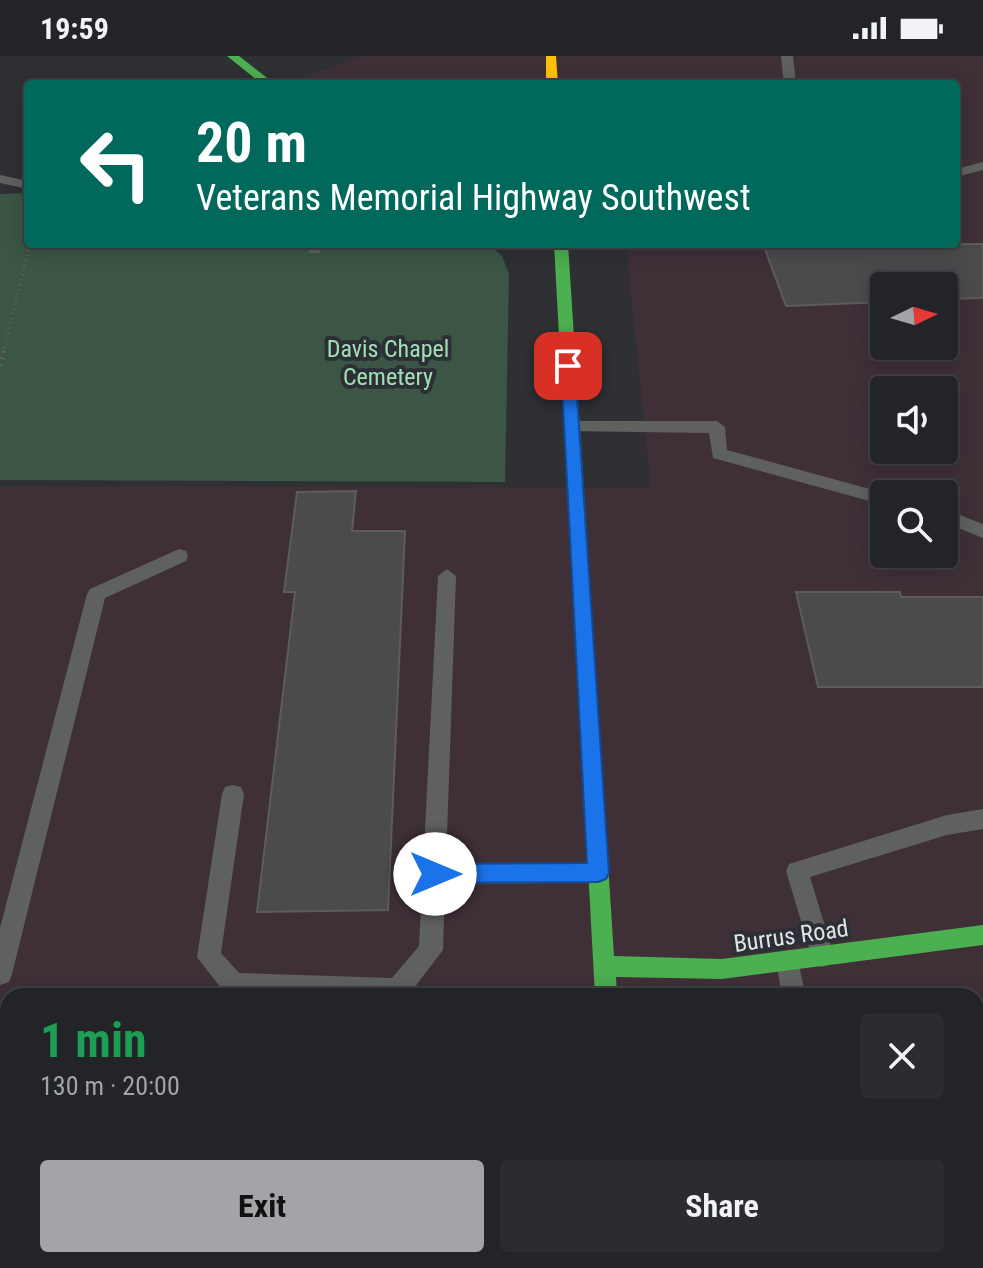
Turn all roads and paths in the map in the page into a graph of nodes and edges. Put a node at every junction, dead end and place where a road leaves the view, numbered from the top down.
1 (232, 56) edge
2 (551, 56) edge
3 (787, 56) edge
4 (264, 80) edge
5 (552, 80) edge
6 (790, 80) edge
7 (983, 166) edge
8 (960, 172) edge
9 (0, 179) edge
10 (24, 184) edge
11 (29, 248) edge
12 (561, 248) edge
13 (0, 366) edge
14 (572, 427) junction
15 (870, 495) edge
16 (958, 521) edge
17 (983, 531) edge
18 (179, 556) dead end
19 (447, 576) dead end
20 (233, 794) dead end
21 (983, 819) edge
22 (598, 873) junction
23 (435, 874) junction
24 (983, 935) edge
25 (822, 956) junction
26 (788, 961) junction
27 (604, 966) junction
28 (0, 974) edge
29 (343, 988) edge
30 (400, 988) edge
31 (605, 988) edge
32 (793, 988) edge

1 - 4 main road
2 - 5 main road
3 - 6 lane
7 - 8 lane
9 - 10 lane
11 - 13 path
12 - 14 main road
14 - 15 lane
14 - 22 main road
16 - 17 lane
18 - 28 lane
19 - 23 lane
20 - 29 lane
21 - 25 lane
22 - 23 lane
22 - 27 main road
23 - 30 lane
24 - 25 main road, Burrus Road
25 - 26 main road, Burrus Road
26 - 27 main road, Burrus Road
26 - 32 lane
27 - 31 main road

